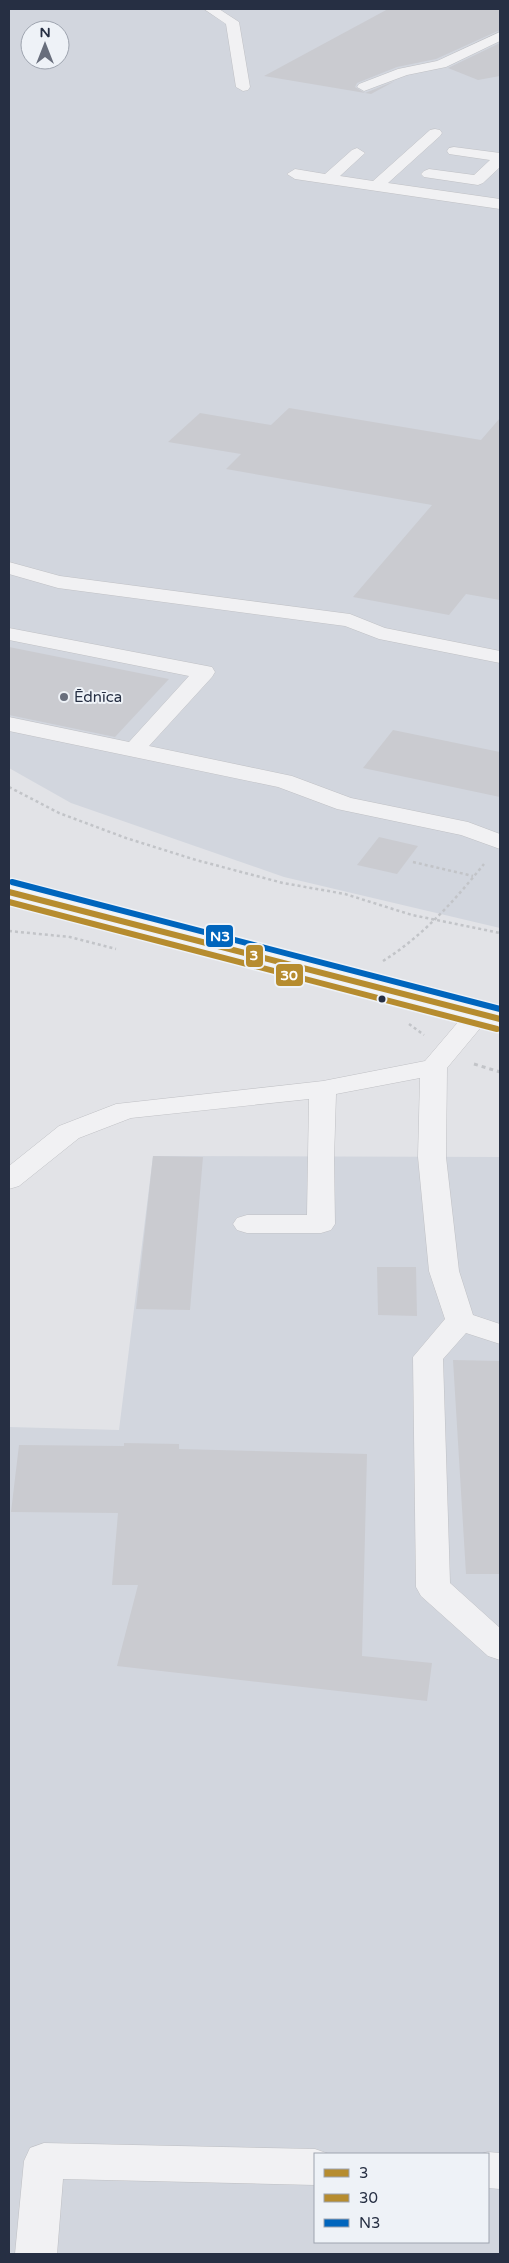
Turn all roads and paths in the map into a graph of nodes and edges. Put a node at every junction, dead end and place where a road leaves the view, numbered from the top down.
1 (210, 9) edge
2 (500, 36) edge
3 (364, 87) dead end
4 (243, 88) dead end
5 (435, 133) dead end
6 (454, 151) dead end
7 (357, 153) dead end
8 (500, 158) edge
9 (295, 174) dead end
10 (429, 174) dead end
11 (328, 179) junction
12 (376, 186) junction
13 (500, 204) edge
14 (9, 568) edge
15 (9, 634) edge
16 (500, 657) edge
17 (9, 724) edge
18 (133, 751) junction
19 (9, 787) edge
20 (500, 842) edge
21 (413, 862) dead end
22 (483, 866) dead end
23 (474, 876) junction
24 (9, 892) edge
25 (434, 919) junction
26 (500, 933) edge
27 (412, 940) dead end
28 (490, 1016) edge
29 (434, 1067) junction
30 (323, 1089) junction
31 (9, 1180) edge
32 (247, 1224) dead end
33 (460, 1321) junction
34 (500, 1334) edge
35 (500, 1647) edge
36 (314, 2167) edge
37 (36, 2254) edge

1 - 4 lane
2 - 3 lane
5 - 12 lane
6 - 8 lane
7 - 11 lane
8 - 10 lane
9 - 11 lane
11 - 12 lane
12 - 13 lane
14 - 16 lane
15 - 18 lane
17 - 18 lane
18 - 20 lane
19 - 25 path
21 - 23 path
22 - 23 path
23 - 25 path
24 - 28 main road
25 - 26 path
25 - 27 path
28 - 29 lane
29 - 30 lane
29 - 33 lane
30 - 31 lane
30 - 32 lane
33 - 34 lane
33 - 35 lane
36 - 37 lane

